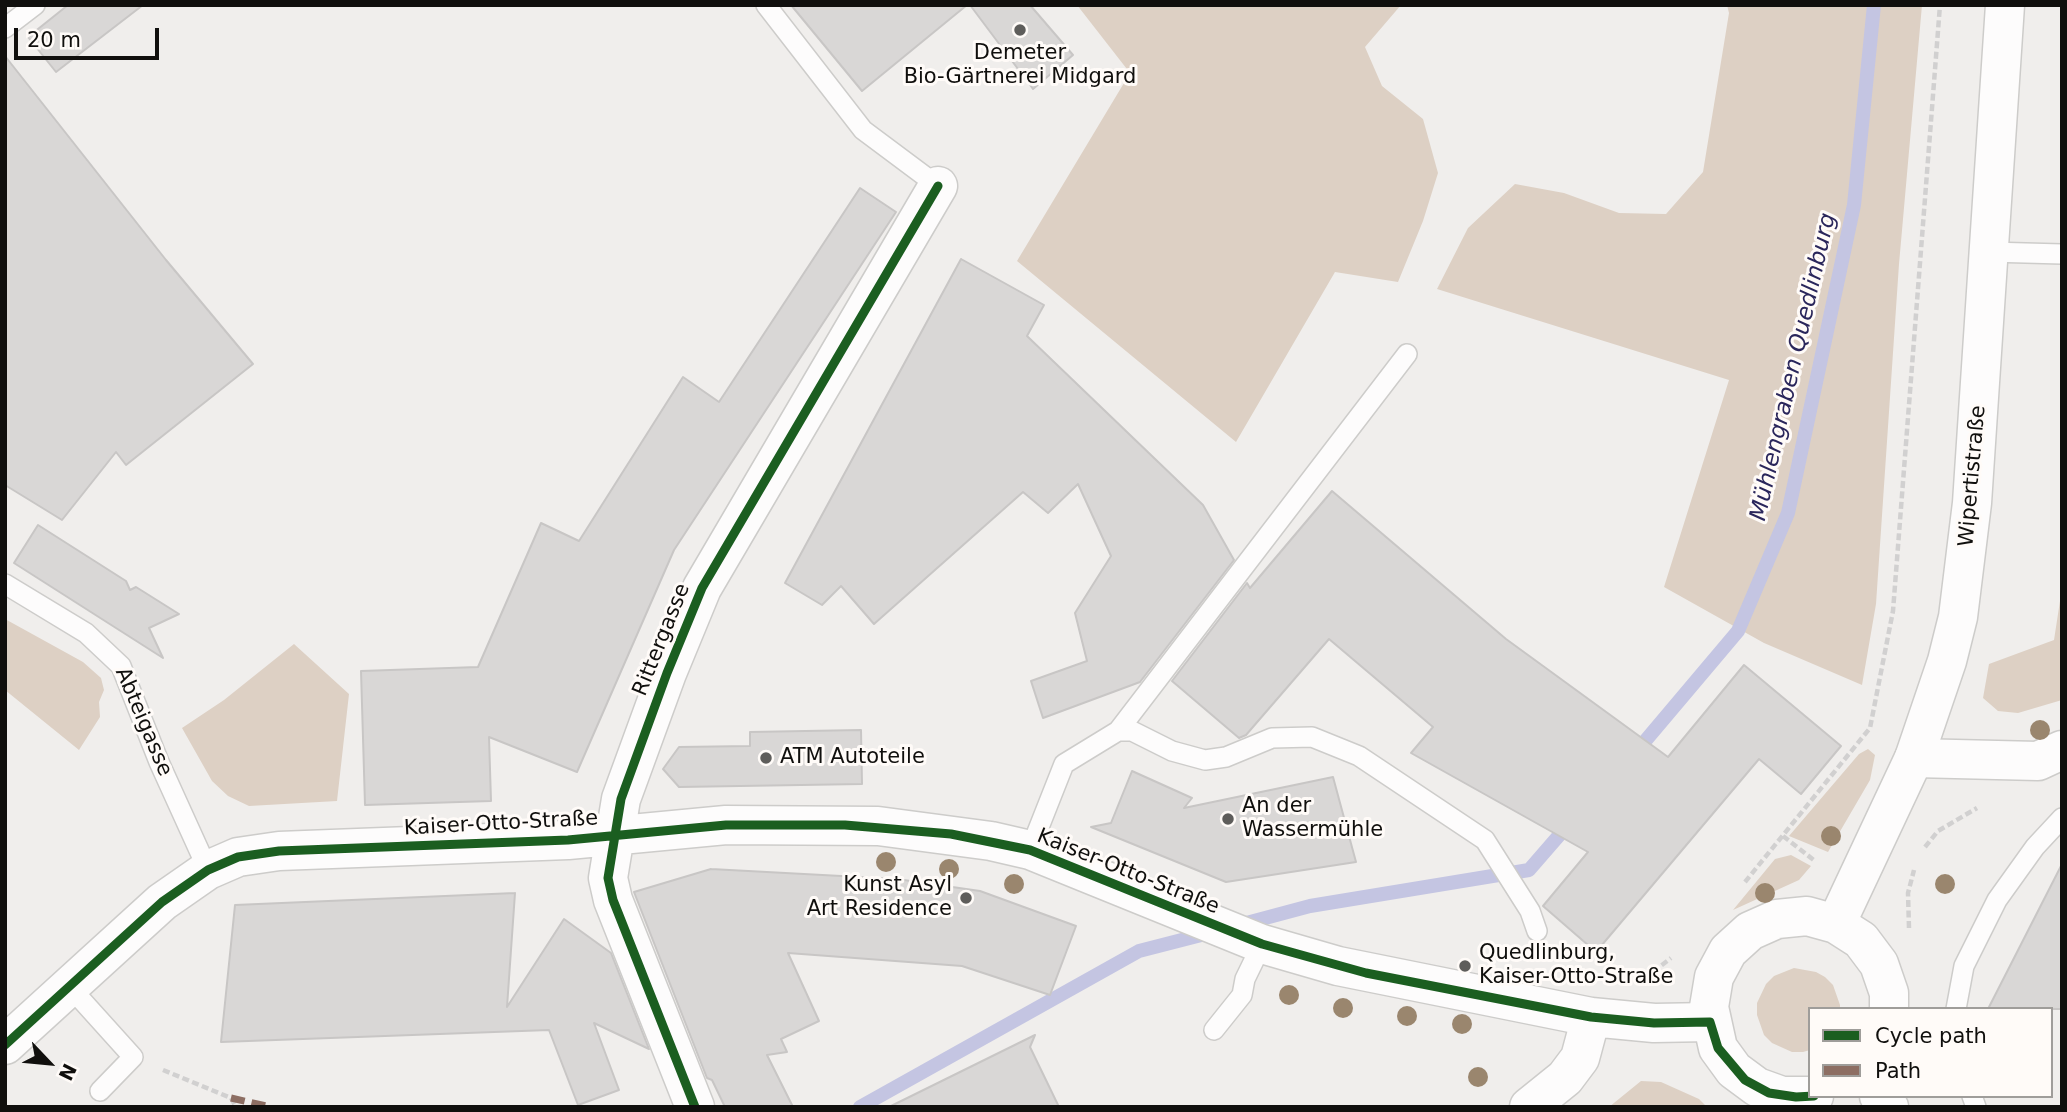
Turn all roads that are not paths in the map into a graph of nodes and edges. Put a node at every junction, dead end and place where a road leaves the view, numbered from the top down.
1 (34, 5) edge
2 (766, 5) edge
3 (2005, 5) edge
4 (5, 28) edge
5 (938, 186) joint
6 (1989, 252) junction
7 (2062, 254) edge
8 (1407, 354) dead end
9 (5, 584) edge
10 (1118, 731) junction
11 (2062, 750) edge
12 (1914, 758) junction
13 (2062, 818) edge
14 (613, 836) junction
15 (1030, 850) junction
16 (208, 870) junction
17 (1836, 924) junction
18 (1537, 931) dead end
19 (1262, 944) junction
20 (69, 985) junction
21 (1889, 1007) edge
22 (1956, 1007) edge
23 (1591, 1017) junction
24 (1710, 1022) junction
25 (1214, 1030) dead end
26 (5, 1045) edge
27 (100, 1091) dead end
28 (1808, 1096) edge
29 (695, 1107) edge
30 (1529, 1107) edge

1 - 4 lane
2 - 5 lane
3 - 6 street, Wipertistraße
5 - 14 street, Rittergasse
6 - 7 lane
6 - 12 street, Wipertistraße
8 - 10 lane
9 - 16 lane, Abteigasse
10 - 15 lane
10 - 18 lane
11 - 12 street
12 - 17 street, Wipertistraße
13 - 22 lane
14 - 15 street, Kaiser-Otto-Straße
14 - 16 street, Kaiser-Otto-Straße
14 - 29 street, Rittergasse
15 - 19 street, Kaiser-Otto-Straße
16 - 20 street, Kaiser-Otto-Straße
17 - 21 street
17 - 24 street
19 - 23 street, Kaiser-Otto-Straße
19 - 25 lane
20 - 26 street, Kaiser-Otto-Straße
20 - 27 lane
23 - 24 street, Kaiser-Otto-Straße
23 - 30 street
24 - 28 street

